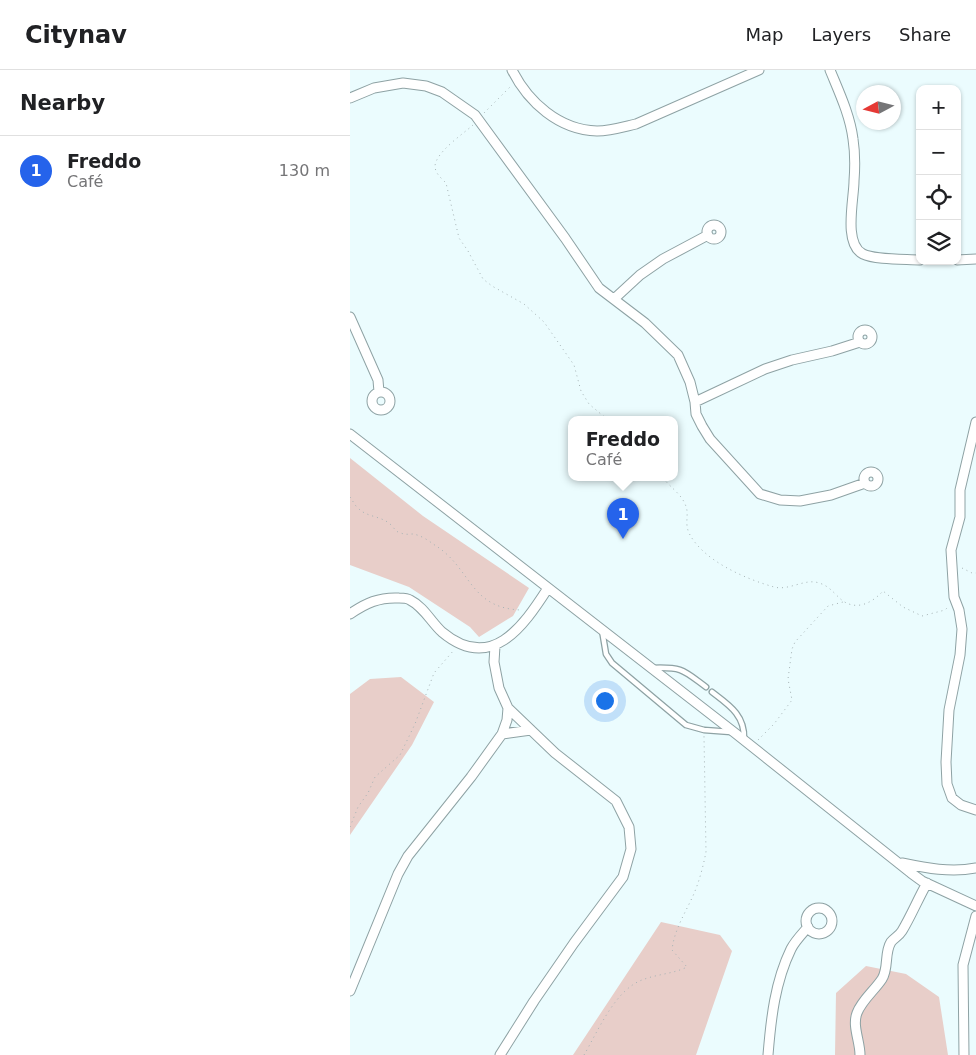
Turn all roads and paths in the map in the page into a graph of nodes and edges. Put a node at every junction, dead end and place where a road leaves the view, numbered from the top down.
1 (512, 70) edge
2 (759, 70) edge
3 (830, 70) edge
4 (517, 80) junction
5 (350, 98) edge
6 (479, 119) junction
7 (708, 235) dead end
8 (916, 260) edge
9 (961, 260) edge
10 (976, 260) edge
11 (614, 299) junction
12 (350, 317) edge
13 (860, 342) dead end
14 (379, 392) dead end
15 (695, 402) junction
16 (603, 416) edge
17 (976, 422) edge
18 (350, 434) edge
19 (666, 481) edge
20 (865, 483) dead end
21 (350, 497) edge
22 (951, 560) junction
23 (976, 572) edge
24 (548, 588) junction
25 (954, 597) junction
26 (844, 601) junction
27 (350, 614) edge
28 (531, 614) junction
29 (602, 629) junction
30 (460, 644) junction
31 (494, 646) junction
32 (652, 668) junction
33 (706, 687) dead end
34 (712, 692) dead end
35 (508, 708) junction
36 (531, 730) junction
37 (704, 730) junction
38 (735, 733) junction
39 (502, 734) junction
40 (744, 739) junction
41 (752, 746) junction
42 (976, 810) edge
43 (350, 827) edge
44 (899, 862) junction
45 (976, 868) edge
46 (927, 883) junction
47 (976, 906) edge
48 (976, 916) edge
49 (808, 927) dead end
50 (350, 991) edge
51 (500, 1055) edge
52 (584, 1055) edge
53 (768, 1055) edge
54 (860, 1055) edge
55 (964, 1055) edge

1 - 4 street
2 - 4 street
3 - 8 street
4 - 6 path
5 - 6 street
6 - 11 street
6 - 16 path
7 - 11 street
9 - 10 street
11 - 15 street
12 - 14 street
13 - 15 street
15 - 20 street
17 - 22 street
18 - 24 street
19 - 26 path
21 - 28 path
22 - 23 path
22 - 25 street
24 - 28 street
24 - 29 street
25 - 26 path
25 - 42 street
26 - 41 path
27 - 30 street
28 - 31 street
29 - 32 street
29 - 37 lane
30 - 31 street
30 - 43 path
31 - 35 street
32 - 33 lane
32 - 38 street
34 - 40 lane
35 - 36 street
35 - 39 street
36 - 39 street
36 - 51 street
37 - 38 lane
37 - 52 path
38 - 40 street
39 - 50 street
40 - 41 street
41 - 44 street
44 - 45 street
44 - 46 street
46 - 47 street
46 - 54 street
48 - 55 street
49 - 53 street

